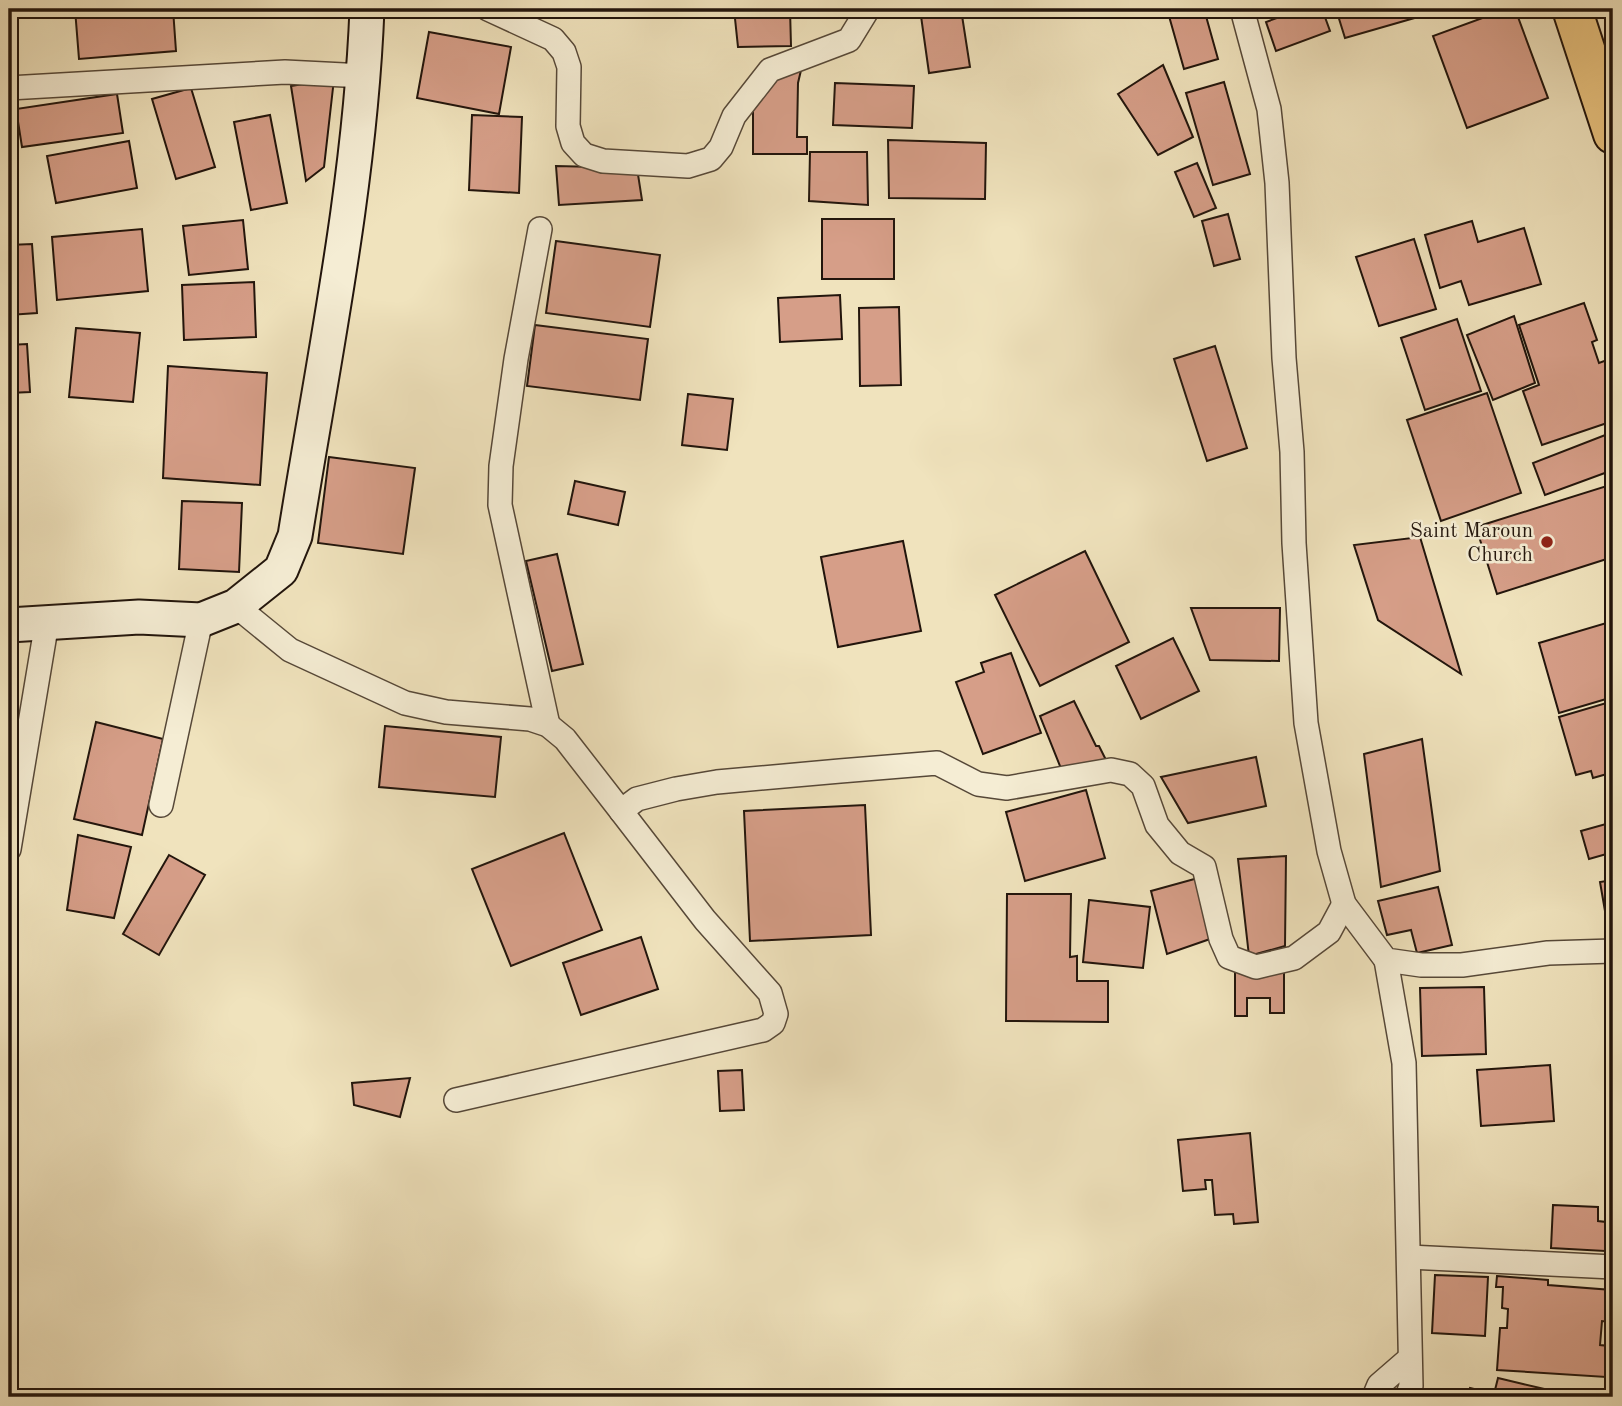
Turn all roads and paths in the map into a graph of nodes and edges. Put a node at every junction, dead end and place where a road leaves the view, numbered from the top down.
1 (367, 9) edge
2 (488, 9) edge
3 (868, 9) edge
4 (1242, 9) edge
5 (1572, 9) edge
6 (364, 76) junction
7 (9, 88) edge
8 (1613, 134) edge
9 (540, 229) dead end
10 (236, 606) junction
11 (201, 620) junction
12 (47, 622) junction
13 (9, 625) edge
14 (548, 725) junction
15 (160, 805) dead end
16 (621, 811) junction
17 (9, 849) edge
18 (1343, 904) junction
19 (1613, 951) edge
20 (1386, 960) junction
21 (456, 1100) dead end
22 (1409, 1257) junction
23 (1613, 1268) edge
24 (1409, 1359) junction
25 (1374, 1397) edge
26 (1407, 1397) edge

1 - 6 main road
2 - 3 street
4 - 18 street
5 - 8 highway
6 - 7 street
6 - 10 main road
9 - 14 street
10 - 11 main road
10 - 14 street
11 - 12 main road
11 - 15 street
12 - 13 main road
12 - 17 street
14 - 16 street
16 - 18 street
16 - 21 street
18 - 20 street
19 - 20 street
20 - 22 street
22 - 23 street
22 - 24 street
24 - 25 street
24 - 26 street

